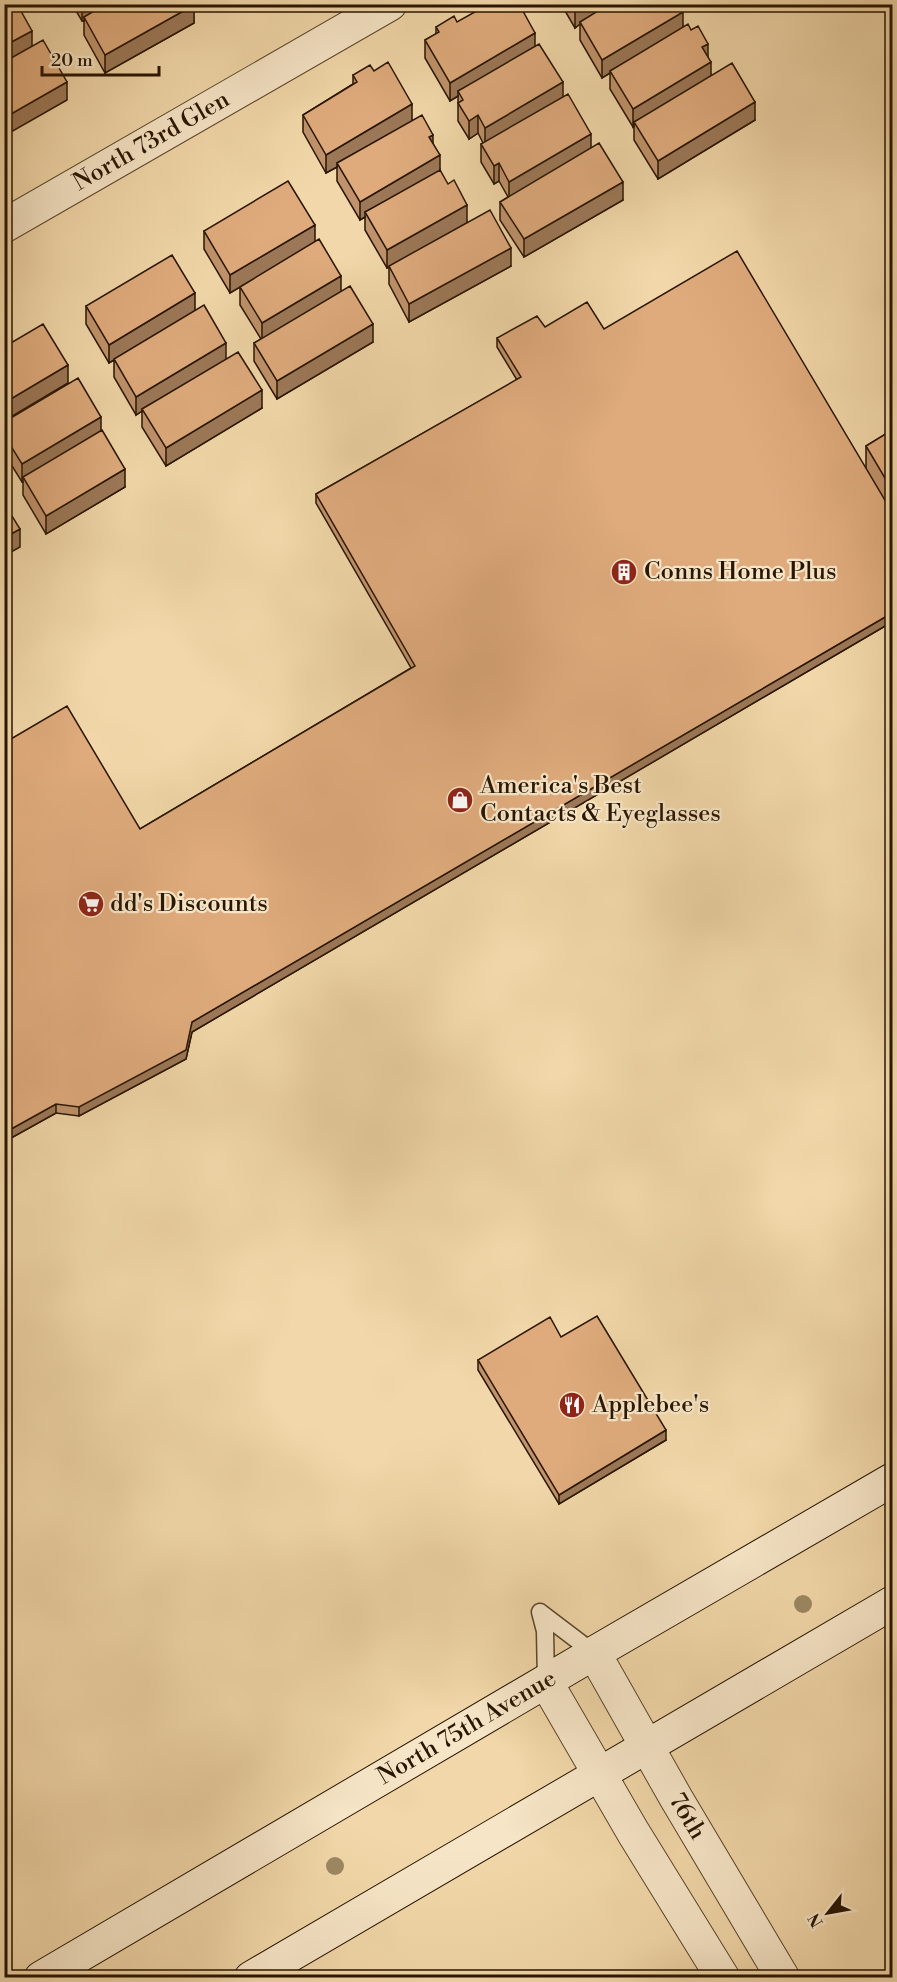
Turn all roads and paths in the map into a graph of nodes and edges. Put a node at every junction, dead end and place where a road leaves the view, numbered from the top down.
1 (390, 4) edge
2 (4, 226) edge
3 (892, 1480) edge
4 (892, 1603) edge
5 (594, 1653) junction
6 (546, 1682) junction
7 (646, 1746) junction
8 (600, 1774) junction
9 (41, 1977) edge
10 (251, 1977) edge
11 (723, 1977) edge
12 (783, 1977) edge

1 - 2 main road, North 73rd Glen
3 - 5 main road, North 75th Avenue
4 - 7 main road
5 - 6 main road, North 75th Avenue
5 - 6 lane
5 - 7 main road, 76th
6 - 8 main road
6 - 9 main road, North 75th Avenue
7 - 8 main road
7 - 12 main road, 76th
8 - 10 main road
8 - 11 main road

